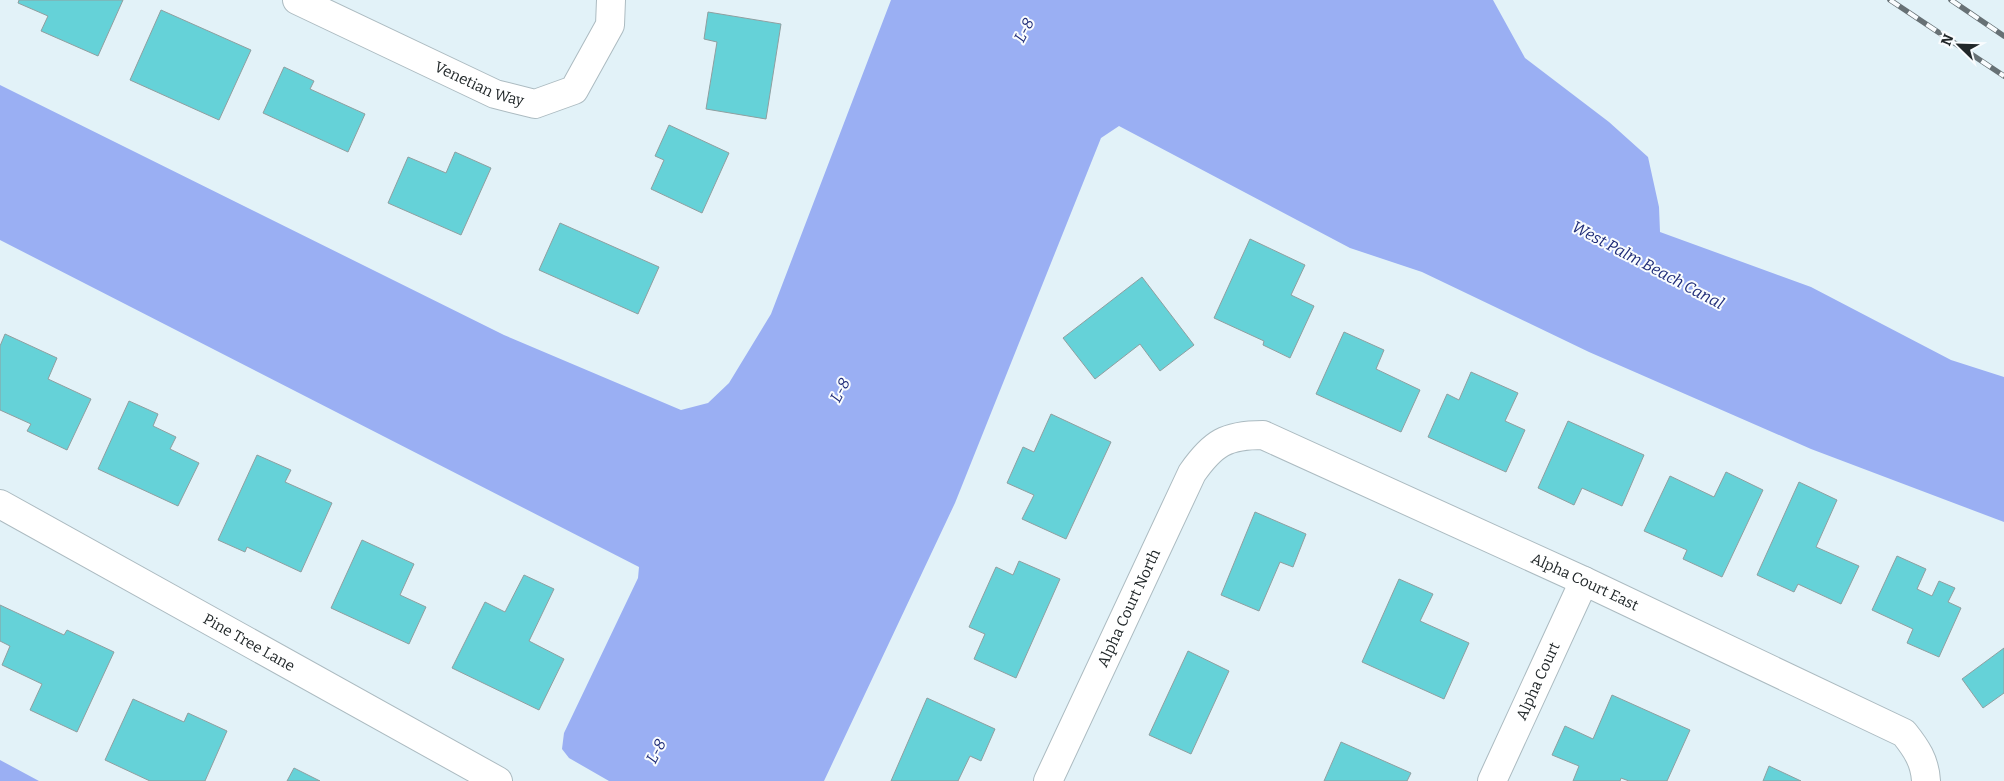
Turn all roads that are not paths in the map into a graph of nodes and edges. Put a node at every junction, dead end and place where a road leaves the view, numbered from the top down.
1 (297, 0) edge
2 (610, 0) edge
3 (1222, 442) joint
4 (0, 504) edge
5 (1584, 581) junction
6 (1925, 775) edge
7 (498, 781) edge
8 (1048, 781) edge
9 (1492, 781) edge

1 - 2 street, Venetian Way
3 - 5 street, Alpha Court East
3 - 8 street, Alpha Court North
4 - 7 street, Pine Tree Lane
5 - 6 street, Alpha Court East
5 - 9 street, Alpha Court

